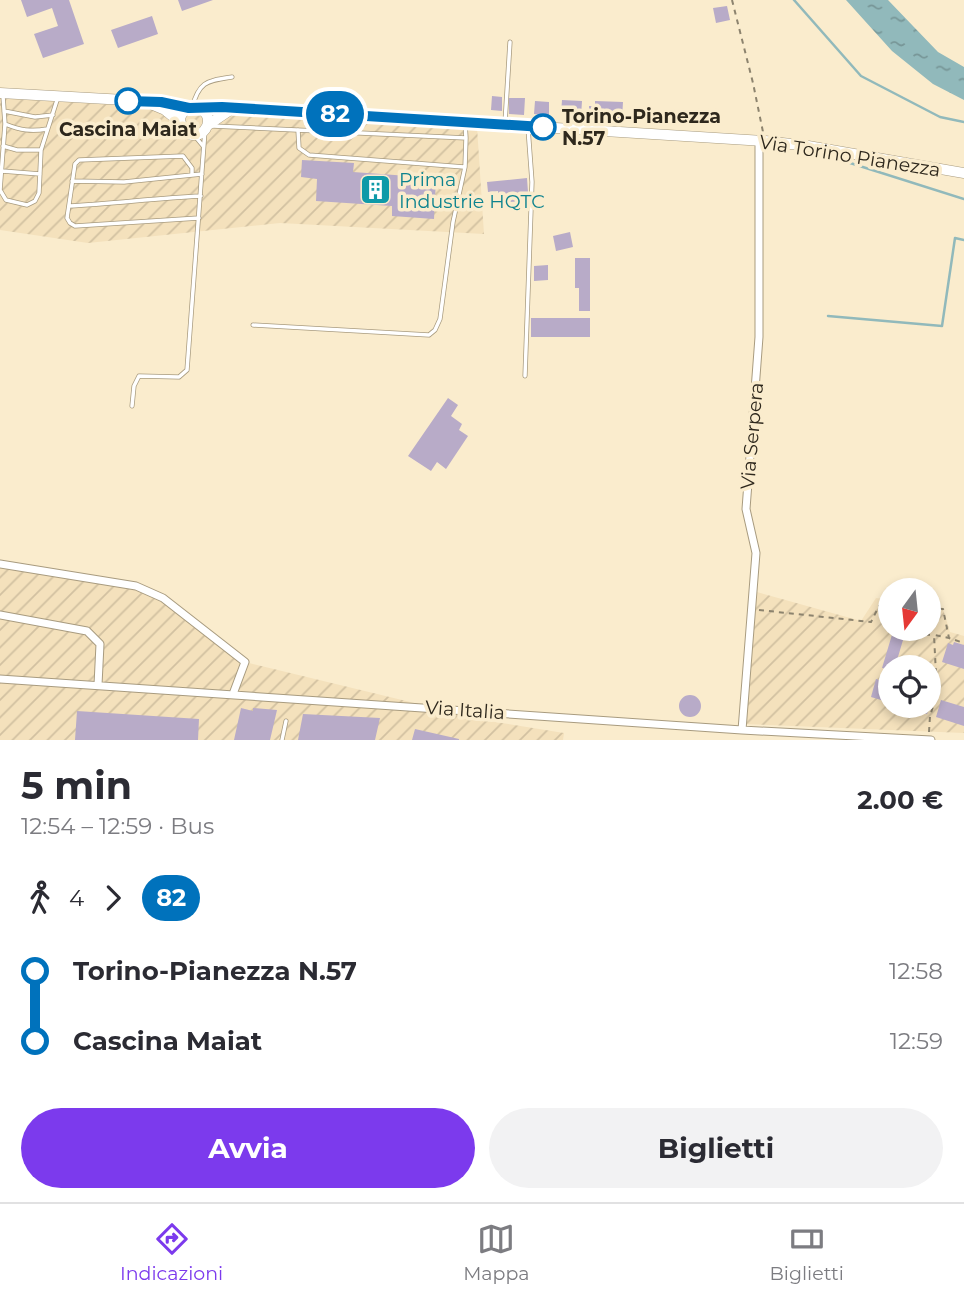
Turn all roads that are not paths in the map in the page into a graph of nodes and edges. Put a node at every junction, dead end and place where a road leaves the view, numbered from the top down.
1 (510, 42) dead end
2 (232, 76) dead end
3 (2, 94) edge
4 (58, 97) junction
5 (150, 103) junction
6 (195, 108) junction
7 (234, 108) junction
8 (4, 111) junction
9 (52, 115) junction
10 (465, 122) junction
11 (181, 123) junction
12 (5, 124) junction
13 (505, 125) junction
14 (528, 126) junction
15 (207, 127) junction
16 (48, 129) junction
17 (298, 130) junction
18 (194, 135) junction
19 (466, 138) junction
20 (762, 141) junction
21 (3, 146) junction
22 (204, 147) junction
23 (41, 150) junction
24 (464, 167) junction
25 (2, 171) edge
26 (964, 173) edge
27 (40, 174) junction
28 (202, 174) junction
29 (192, 175) junction
30 (72, 181) junction
31 (201, 196) junction
32 (69, 206) junction
33 (199, 218) junction
34 (253, 325) dead end
35 (525, 376) dead end
36 (132, 406) dead end
37 (0, 564) edge
38 (0, 615) edge
39 (0, 679) edge
40 (98, 685) junction
41 (233, 694) junction
42 (286, 721) dead end
43 (742, 730) junction
44 (282, 740) edge
45 (930, 740) edge

1 - 13 lane
2 - 6 lane
3 - 4 main road, Via Torino Pianezza
3 - 8 lane
4 - 5 main road, Via Torino Pianezza
4 - 9 lane
5 - 6 main road, Via Torino Pianezza
5 - 11 main road, Via Torino Pianezza
6 - 7 main road, Via Torino Pianezza
6 - 11 main road
6 - 15 main road
7 - 10 main road, Via Torino Pianezza
7 - 15 main road
8 - 9 lane
8 - 12 lane
9 - 16 lane
10 - 13 main road, Via Torino Pianezza
10 - 19 lane
11 - 18 main road
12 - 16 lane
12 - 21 lane
13 - 14 main road, Via Torino Pianezza
14 - 20 main road, Via Torino Pianezza
14 - 35 lane
15 - 17 lane
15 - 18 main road
15 - 22 lane
16 - 23 lane
17 - 19 lane
17 - 24 lane
18 - 22 lane
19 - 24 lane
20 - 26 main road, Via Torino Pianezza
20 - 43 street, Via Serpera
21 - 23 lane
21 - 25 lane
22 - 28 lane
23 - 27 lane
24 - 34 lane
25 - 27 lane
25 - 27 lane
28 - 29 lane
28 - 31 lane
29 - 30 lane
29 - 30 lane
30 - 32 lane
31 - 32 lane
31 - 33 lane
32 - 33 lane
33 - 36 lane
37 - 41 street
38 - 40 street
39 - 40 street, Via Italia
40 - 41 street, Via Italia
41 - 43 street, Via Italia
42 - 44 lane
43 - 45 street, Via Italia

